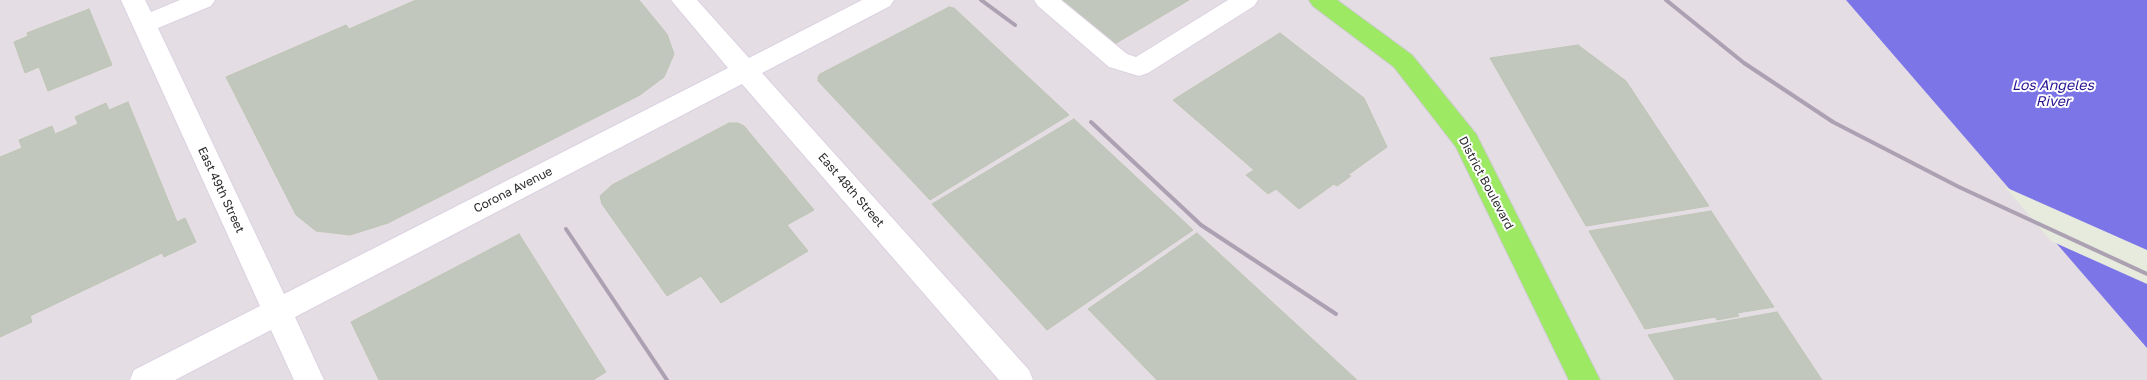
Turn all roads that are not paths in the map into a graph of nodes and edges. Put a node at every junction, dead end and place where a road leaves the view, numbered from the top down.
1 (203, 0) edge
2 (683, 0) edge
3 (882, 0) edge
4 (1046, 0) edge
5 (1246, 0) edge
6 (1321, 0) edge
7 (139, 12) edge
8 (745, 70) junction
9 (277, 312) junction
10 (145, 380) edge
11 (309, 380) edge
12 (1018, 380) edge
13 (1585, 380) edge

1 - 7 street
2 - 8 street, East 48th Street
3 - 8 street, Corona Avenue
4 - 5 street
6 - 13 main road, District Boulevard
7 - 9 street, East 49th Street
8 - 9 street, Corona Avenue
8 - 12 street, East 48th Street
9 - 10 street, Corona Avenue
9 - 11 street, East 49th Street

